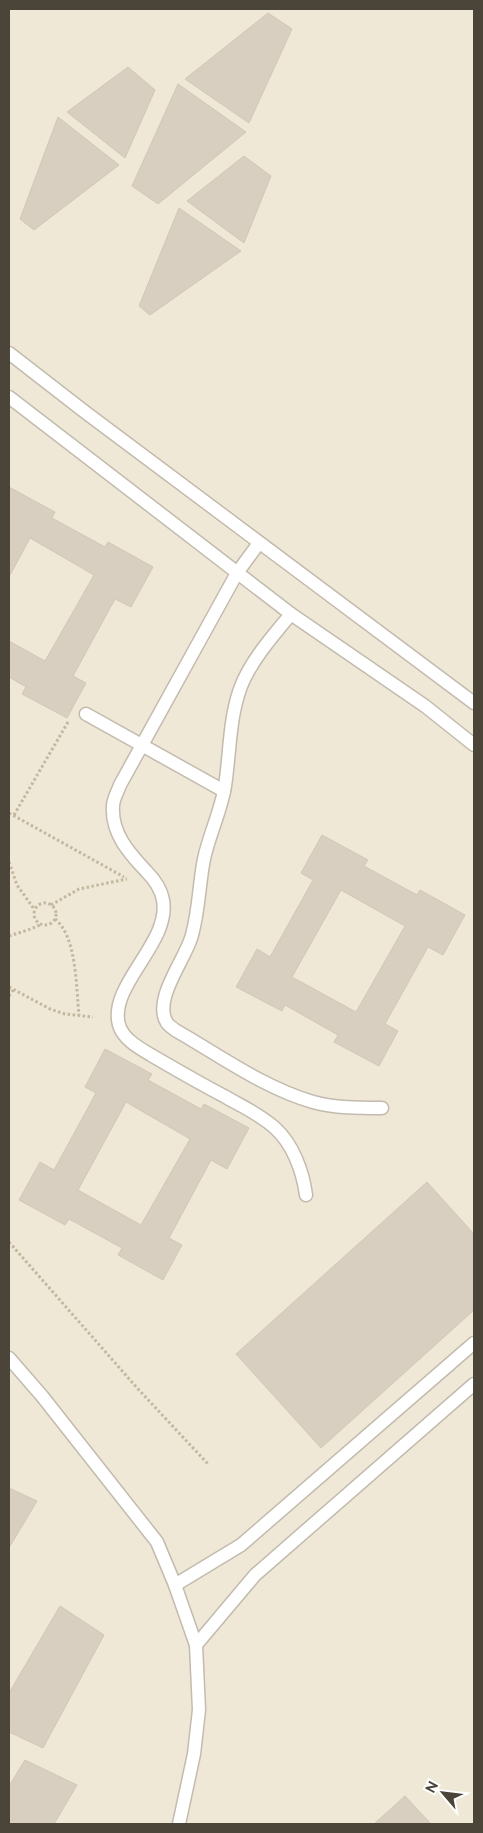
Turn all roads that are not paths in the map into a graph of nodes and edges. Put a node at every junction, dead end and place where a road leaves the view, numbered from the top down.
1 (9, 353) edge
2 (9, 397) edge
3 (259, 543) junction
4 (236, 573) junction
5 (291, 614) junction
6 (474, 703) edge
7 (86, 714) dead end
8 (474, 745) edge
9 (142, 746) junction
10 (224, 791) junction
11 (382, 1108) dead end
12 (306, 1195) dead end
13 (474, 1343) edge
14 (9, 1358) edge
15 (474, 1384) edge
16 (175, 1585) junction
17 (196, 1645) junction
18 (179, 1824) edge

1 - 3 lane
2 - 4 lane
3 - 4 lane
3 - 6 lane
4 - 5 lane
4 - 9 lane
5 - 8 lane
5 - 10 lane
7 - 9 lane
9 - 10 lane
9 - 12 lane
10 - 11 lane
13 - 16 lane
14 - 16 lane
15 - 17 lane
16 - 17 lane
17 - 18 lane

